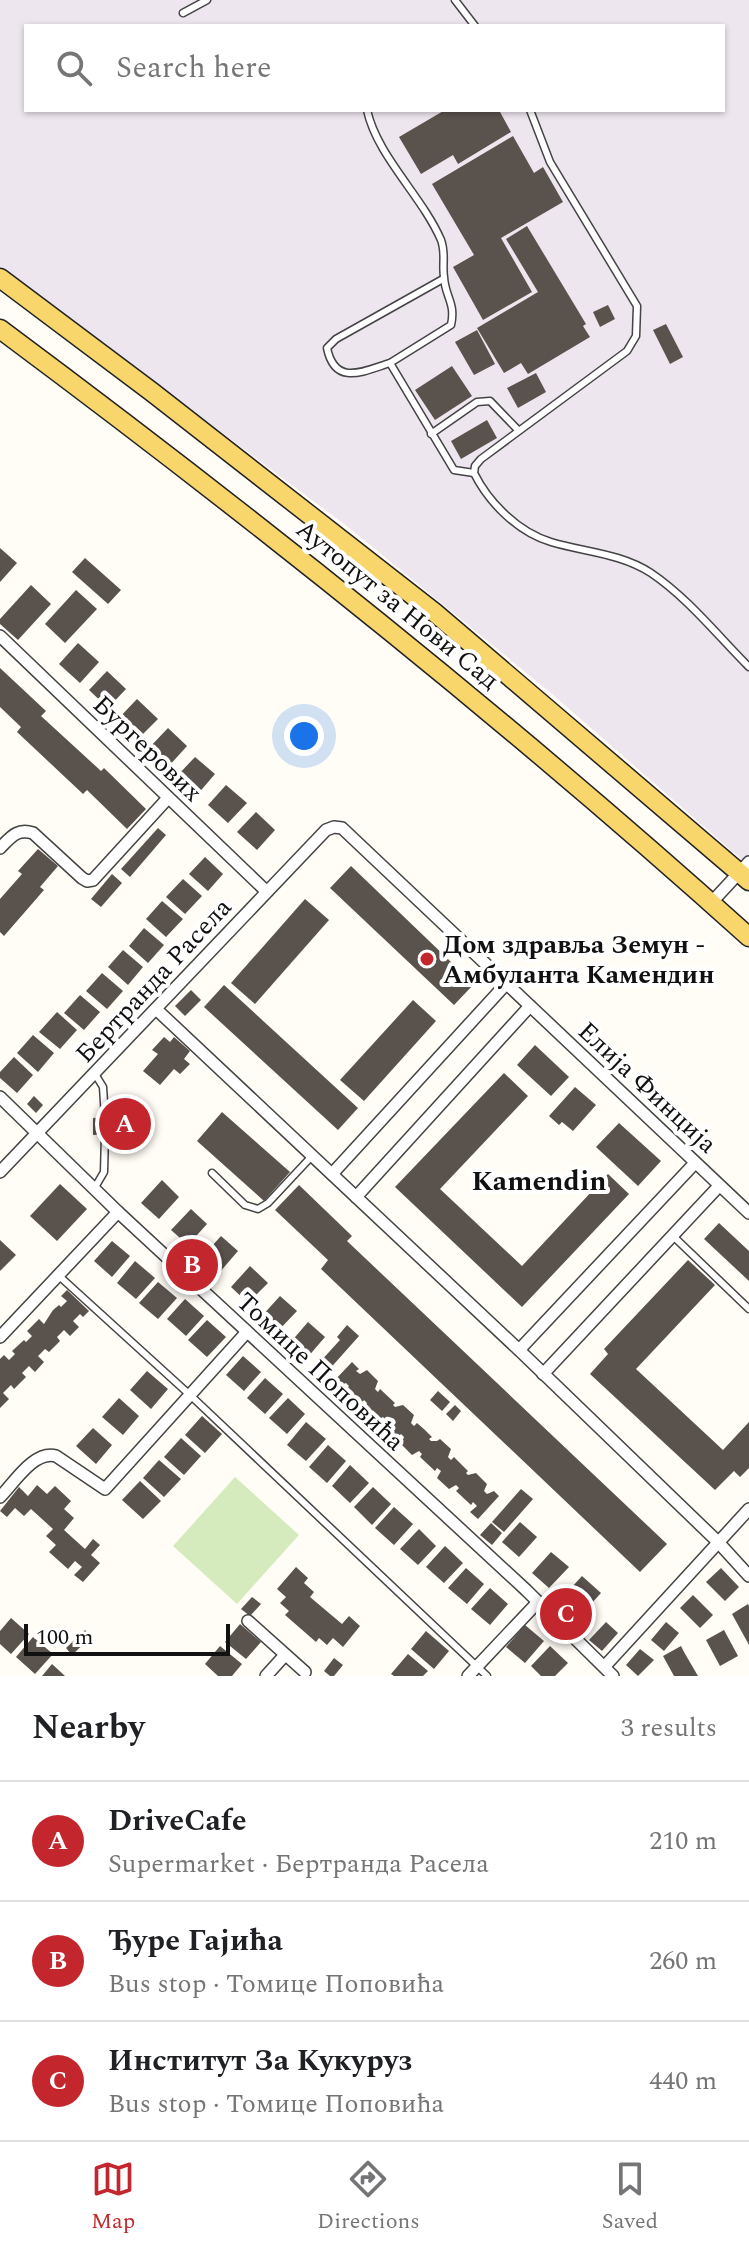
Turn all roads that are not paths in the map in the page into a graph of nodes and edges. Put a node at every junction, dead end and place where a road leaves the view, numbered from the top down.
1 (207, 0) edge
2 (455, 0) edge
3 (183, 13) dead end
4 (473, 24) edge
5 (368, 112) edge
6 (531, 112) edge
7 (0, 278) edge
8 (443, 279) junction
9 (0, 329) edge
10 (390, 363) junction
11 (518, 430) junction
12 (431, 434) junction
13 (474, 473) junction
14 (0, 636) edge
15 (749, 667) edge
16 (168, 798) junction
17 (342, 828) joint
18 (0, 848) edge
19 (746, 872) edge
20 (266, 891) junction
21 (711, 903) junction
22 (749, 937) edge
23 (506, 984) junction
24 (530, 1006) junction
25 (156, 1009) junction
26 (95, 1074) junction
27 (0, 1097) edge
28 (105, 1118) dead end
29 (38, 1133) junction
30 (105, 1135) dead end
31 (312, 1156) junction
32 (695, 1163) junction
33 (0, 1172) edge
34 (212, 1173) dead end
35 (332, 1174) junction
36 (719, 1186) junction
37 (94, 1189) junction
38 (356, 1197) junction
39 (118, 1212) junction
40 (749, 1213) edge
41 (673, 1236) junction
42 (58, 1275) junction
43 (749, 1309) edge
44 (246, 1333) junction
45 (0, 1337) edge
46 (519, 1350) junction
47 (543, 1374) junction
48 (190, 1395) junction
49 (0, 1497) edge
50 (749, 1509) edge
51 (718, 1542) junction
52 (749, 1576) edge
53 (538, 1602) junction
54 (248, 1621) dead end
55 (285, 1655) junction
56 (305, 1672) dead end
57 (473, 1672) edge
58 (611, 1673) edge
59 (266, 1676) edge
60 (487, 1676) edge

1 - 3 lane
2 - 4 lane
5 - 8 lane
6 - 11 lane
7 - 19 main road, Аутопут за Нови Сад
8 - 10 lane
8 - 10 lane
9 - 21 main road, Аутопут за Нови Сад
10 - 12 lane
11 - 12 lane
11 - 13 lane
12 - 13 lane
13 - 15 lane
14 - 16 street, Бургерових
16 - 18 street
16 - 20 street, Бургерових
17 - 20 street, Бертранда Расела
17 - 23 street, Елија Финција
19 - 21 street
20 - 25 street, Бертранда Расела
21 - 22 main road, Аутопут за Нови Сад
23 - 24 street, Елија Финција
23 - 35 street
24 - 32 street, Елија Финција
24 - 38 street
25 - 26 street, Бертранда Расела
25 - 31 street
26 - 28 lane
26 - 29 street, Бертранда Расела
27 - 29 street, Томице Поповића
29 - 33 street, Бертранда Расела
29 - 37 street, Томице Поповића
30 - 37 lane
31 - 34 lane
31 - 35 street
32 - 36 street, Елија Финција
32 - 46 street
35 - 38 street
36 - 40 street, Елија Финција
36 - 41 street
37 - 39 street, Томице Поповића
38 - 46 street
39 - 42 street
39 - 44 street, Томице Поповића
41 - 43 lane
41 - 47 street
42 - 45 street
42 - 48 lane
44 - 48 street
44 - 53 street, Томице Поповића
46 - 47 street
47 - 51 street
48 - 49 street
48 - 57 lane
50 - 51 street
51 - 52 street
51 - 58 street
53 - 57 street
53 - 58 street, Томице Поповића
54 - 55 street
55 - 56 street
55 - 59 street
57 - 60 lane

